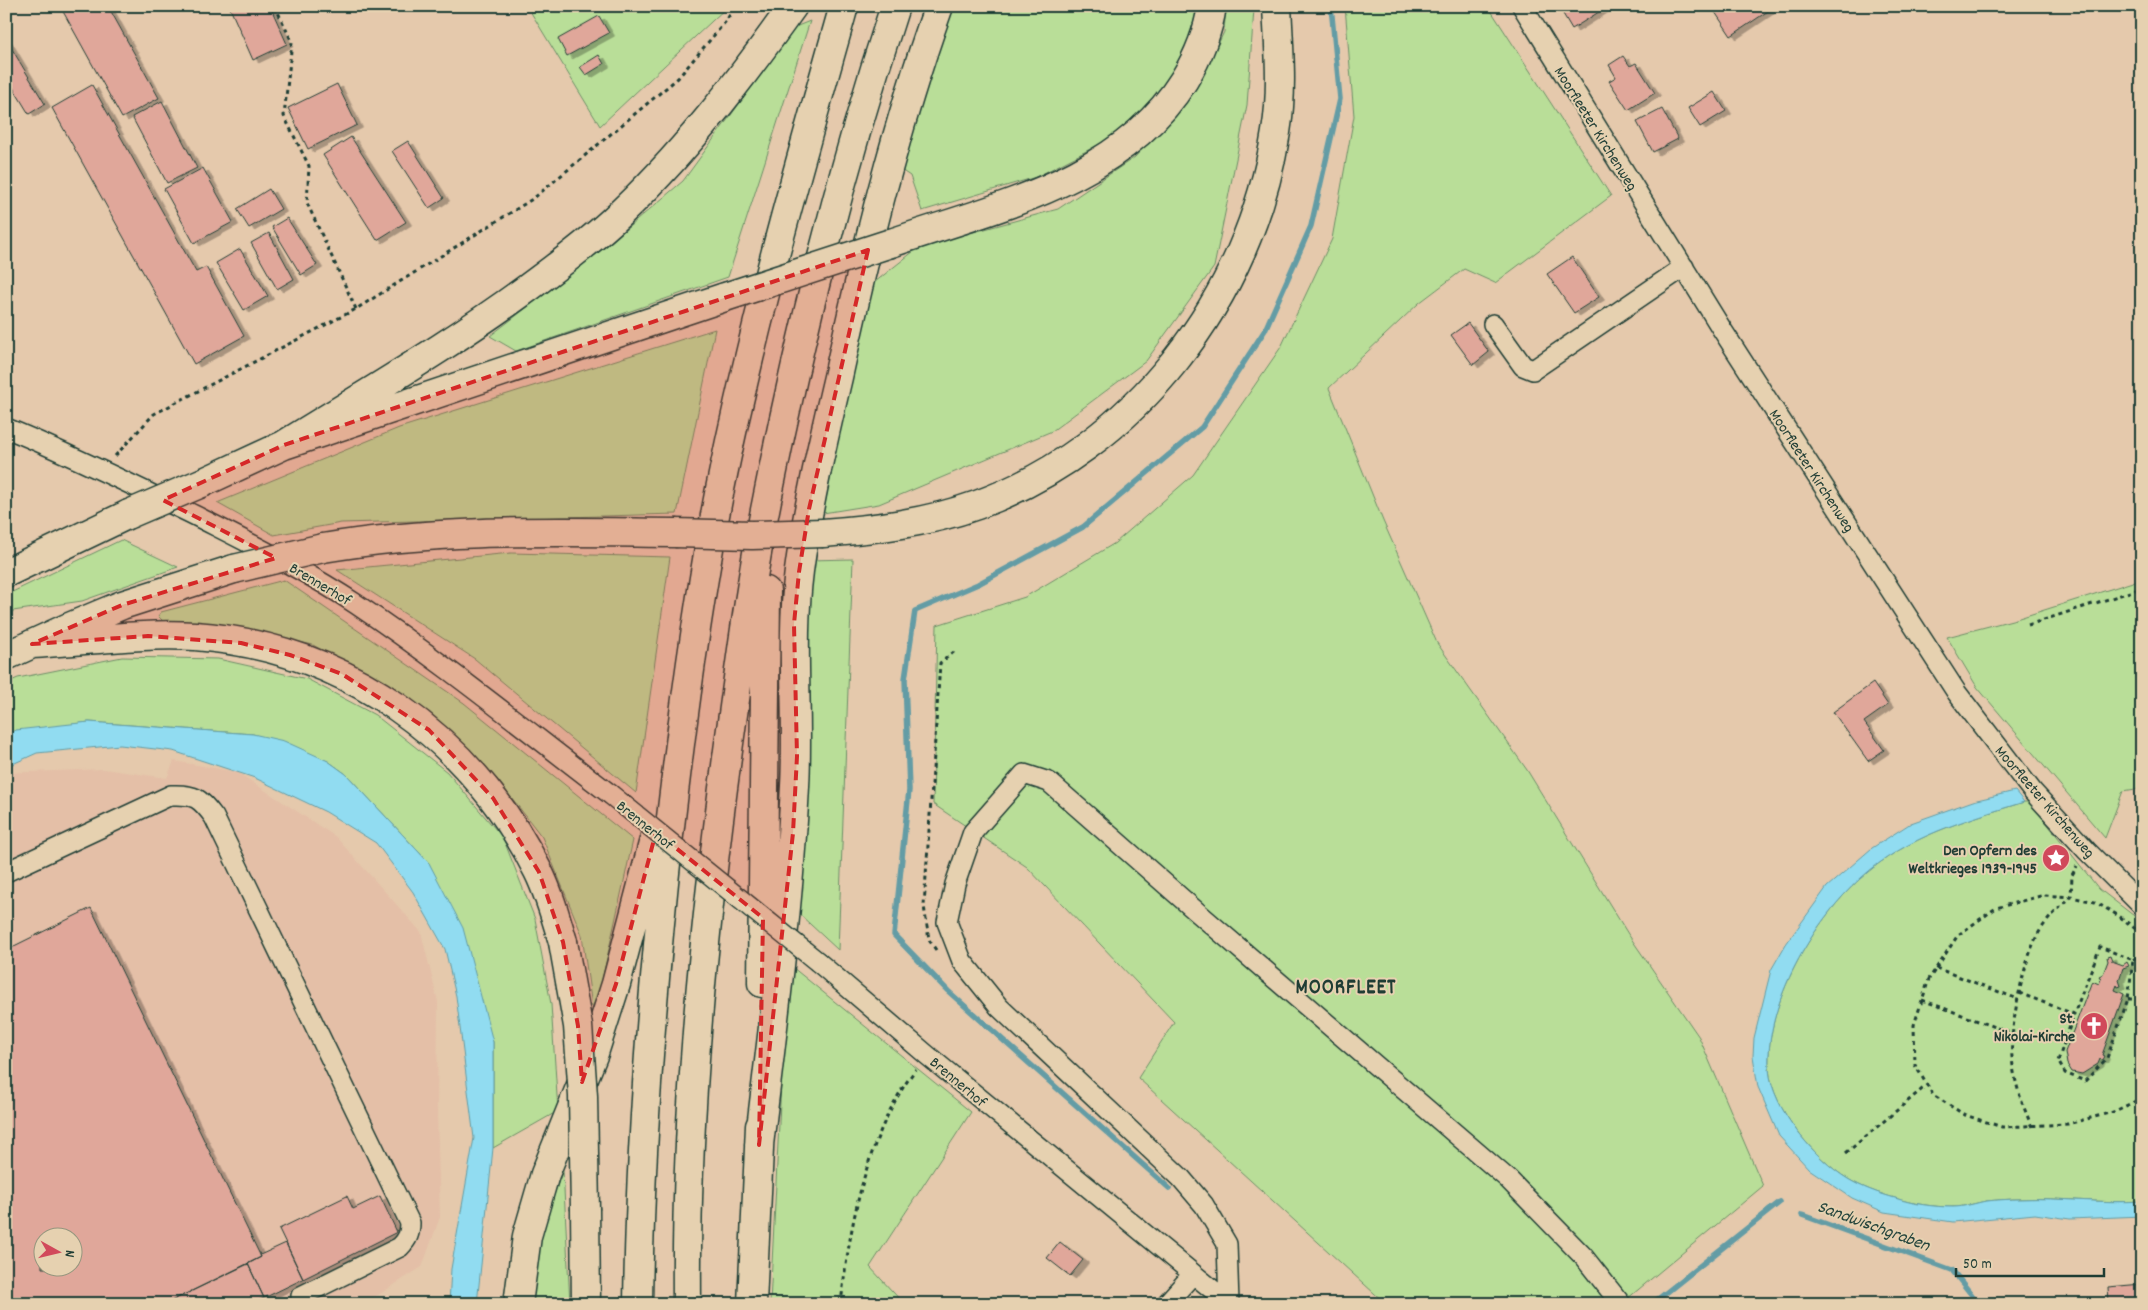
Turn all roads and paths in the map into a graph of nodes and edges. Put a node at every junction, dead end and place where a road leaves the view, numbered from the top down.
1 (275, 6) edge
2 (735, 6) edge
3 (793, 6) edge
4 (844, 6) edge
5 (895, 6) edge
6 (939, 6) edge
7 (1212, 6) edge
8 (1277, 6) edge
9 (1522, 6) edge
10 (1684, 267) junction
11 (356, 309) junction
12 (1493, 324) dead end
13 (6, 428) edge
14 (284, 445) junction
15 (103, 470) junction
16 (766, 502) junction
17 (6, 573) edge
18 (2142, 588) edge
19 (2028, 625) dead end
20 (32, 644) junction
21 (955, 651) dead end
22 (6, 656) edge
23 (680, 744) junction
24 (2087, 851) junction
25 (6, 872) edge
26 (2071, 898) junction
27 (2142, 906) edge
28 (2142, 934) edge
29 (2142, 952) edge
30 (938, 953) dead end
31 (2133, 960) junction
32 (1936, 968) junction
33 (2019, 994) junction
34 (2018, 999) junction
35 (2128, 999) junction
36 (2142, 999) edge
37 (1922, 1000) junction
38 (2074, 1014) junction
39 (2013, 1034) junction
40 (927, 1055) junction
41 (1927, 1085) junction
42 (2142, 1098) edge
43 (2032, 1127) junction
44 (759, 1145) junction
45 (1846, 1152) dead end
46 (1193, 1274) junction
47 (1227, 1303) edge
48 (304, 1304) edge
49 (518, 1304) edge
50 (586, 1304) edge
51 (638, 1304) edge
52 (687, 1304) edge
53 (752, 1304) edge
54 (841, 1304) edge
55 (1166, 1304) edge
56 (1621, 1304) edge

1 - 11 path
2 - 11 path
3 - 14 highway
4 - 23 highway
5 - 16 highway
6 - 44 highway
7 - 14 highway, bridge
8 - 20 highway, bridge
9 - 10 street, Moorfleeter Kirchenweg
10 - 12 street
10 - 24 street, Moorfleeter Kirchenweg
11 - 15 path
13 - 15 street, Brennerhof
14 - 17 highway, bridge
15 - 40 street, Brennerhof, bridge
16 - 44 highway
16 - 52 highway
18 - 19 path
20 - 22 highway
20 - 50 highway, bridge
21 - 30 path
23 - 49 highway
23 - 51 highway
24 - 26 path
24 - 27 street, Moorfleeter Kirchenweg
25 - 48 street
26 - 28 path
26 - 32 path
26 - 33 path
29 - 31 path
31 - 35 path
31 - 38 path
32 - 34 path
32 - 37 path
33 - 34 path
33 - 38 path
34 - 39 path
35 - 36 path
35 - 38 path
37 - 39 path
37 - 41 path
39 - 43 path
40 - 46 street, Brennerhof
40 - 54 path
41 - 43 path
41 - 45 path
42 - 43 path
44 - 53 highway
46 - 47 street, Brennerhof
46 - 55 street
47 - 56 street

